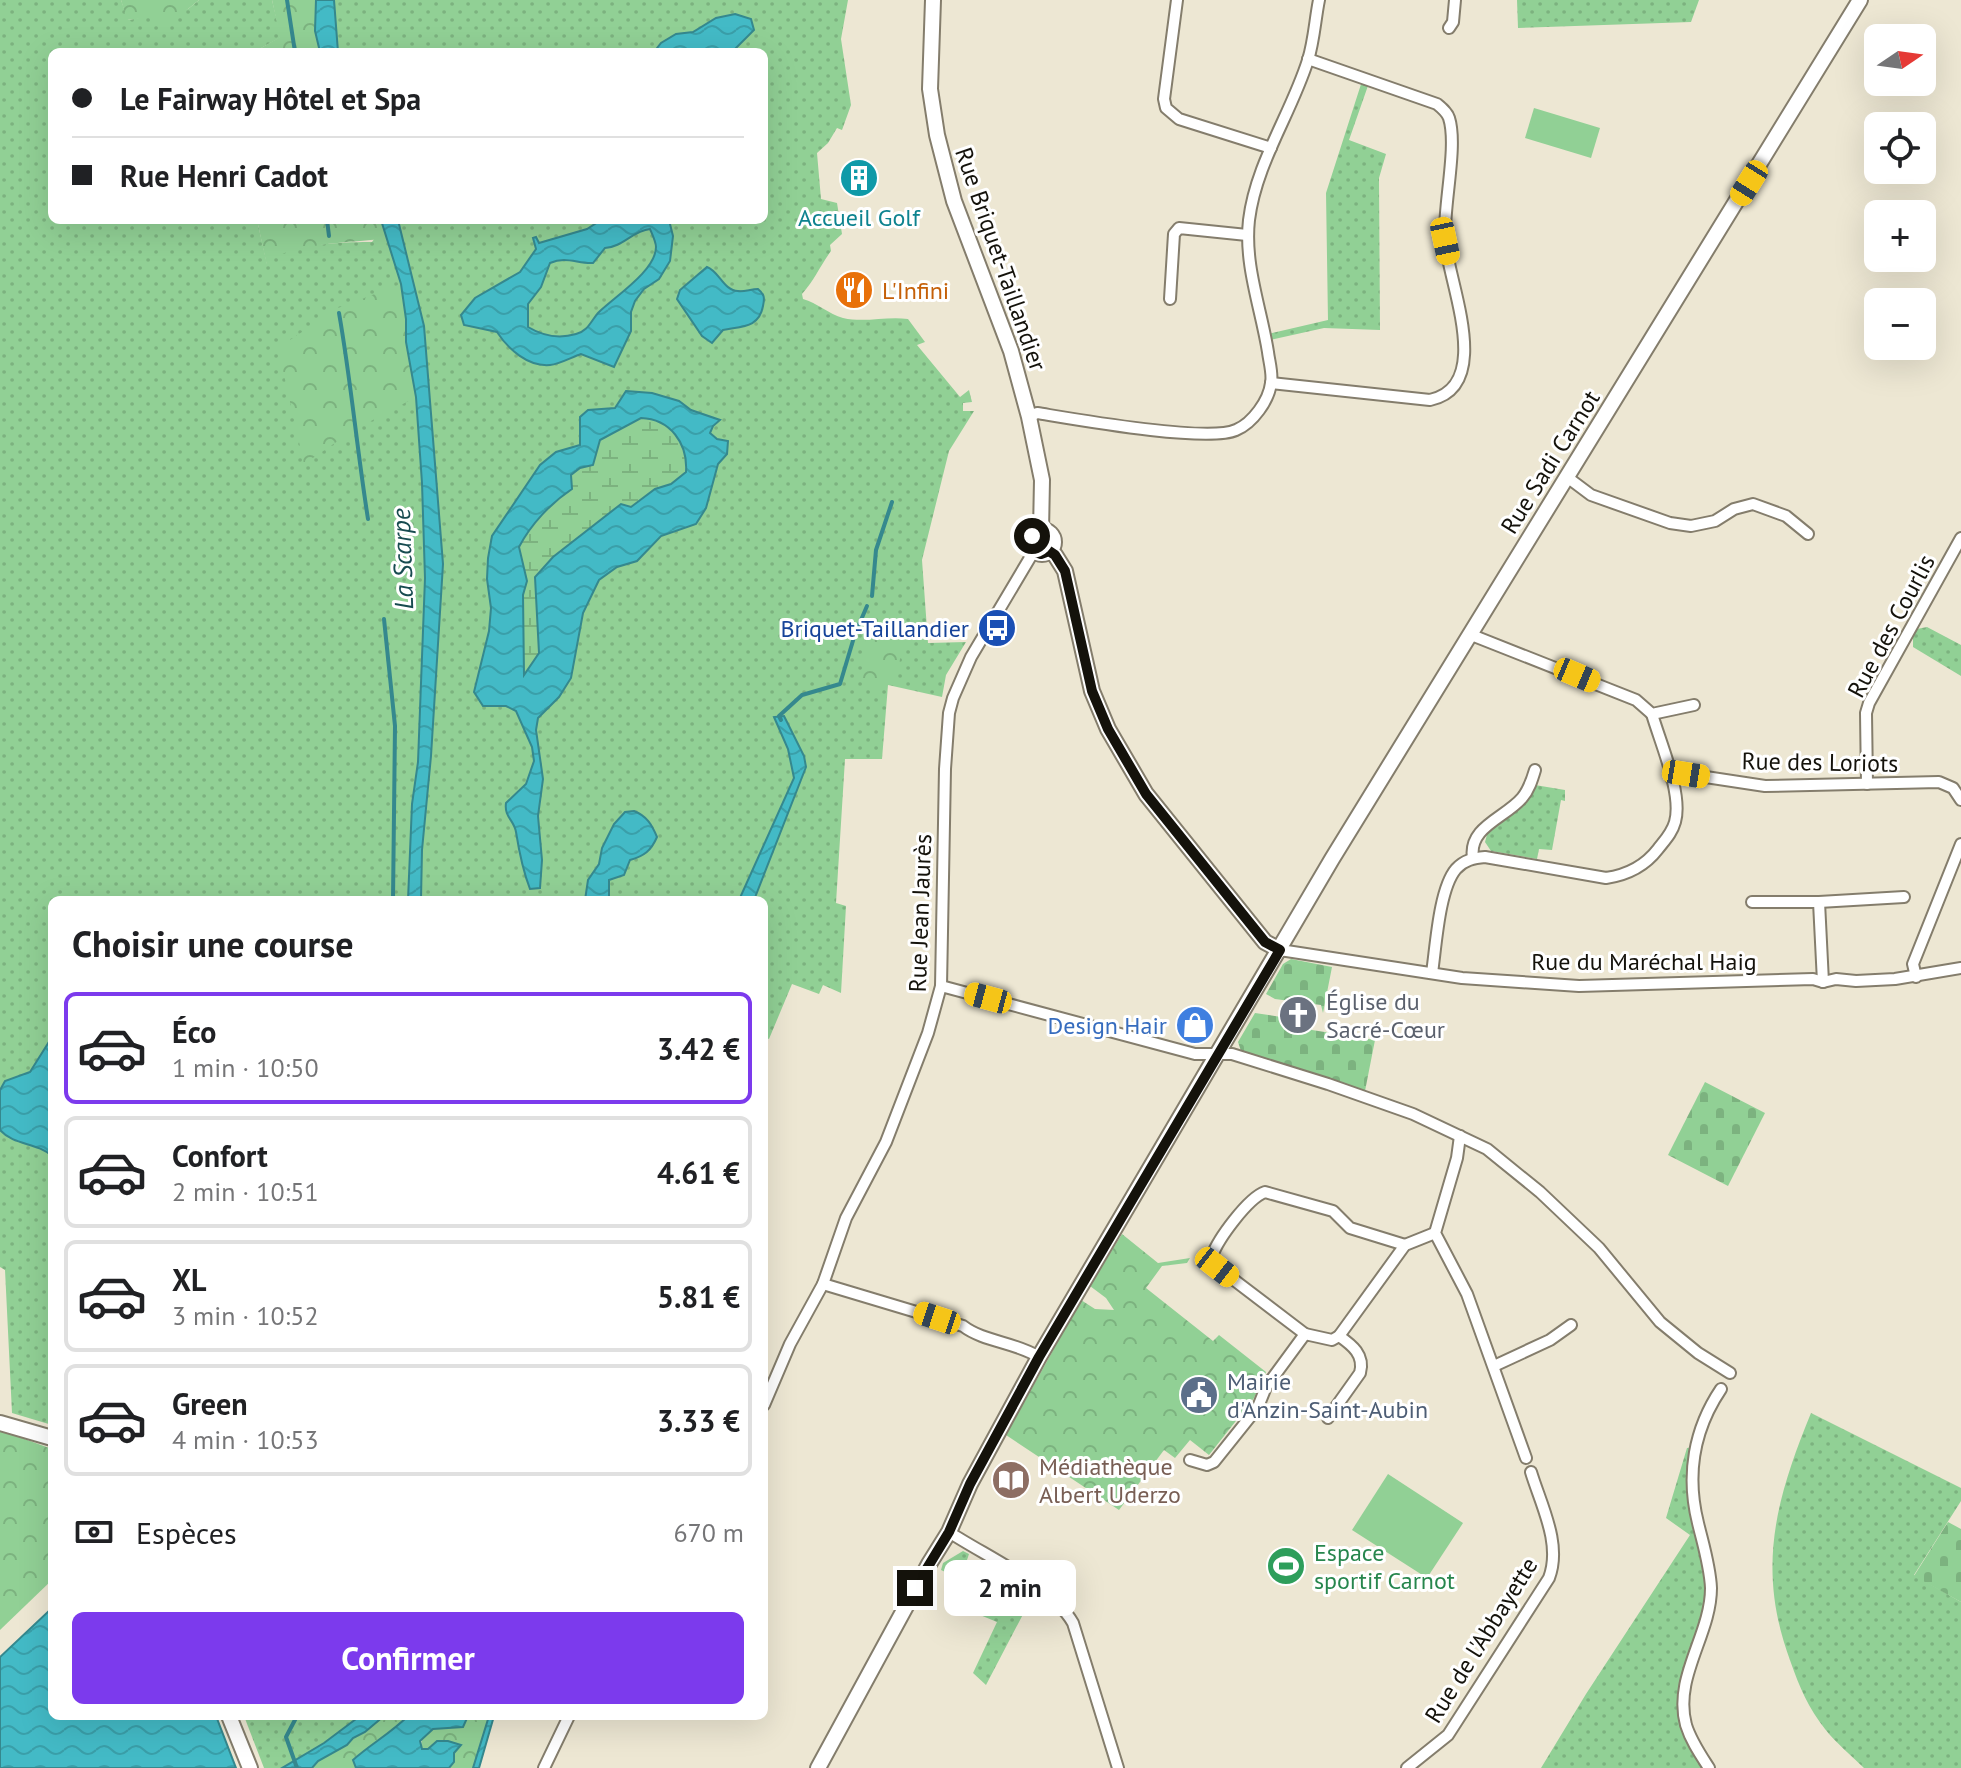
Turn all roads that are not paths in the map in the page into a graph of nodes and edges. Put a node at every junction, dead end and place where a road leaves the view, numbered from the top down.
1 (933, 0) edge
2 (1177, 0) edge
3 (1319, 0) edge
4 (1455, 0) edge
5 (1860, 0) edge
6 (1449, 28) dead end
7 (1308, 59) junction
8 (1271, 148) junction
9 (1247, 235) junction
10 (1170, 299) dead end
11 (1271, 383) junction
12 (1029, 417) junction
13 (1567, 477) junction
14 (1808, 534) dead end
15 (1961, 538) edge
16 (1042, 551) junction
17 (1469, 634) junction
18 (1694, 705) dead end
19 (1652, 714) junction
20 (1535, 770) dead end
21 (1671, 778) junction
22 (1867, 784) junction
23 (1961, 800) edge
24 (1961, 844) edge
25 (1473, 858) junction
26 (1904, 897) dead end
27 (1752, 902) dead end
28 (1819, 902) junction
29 (1280, 950) junction
30 (1961, 968) edge
31 (1432, 973) junction
32 (1916, 977) junction
33 (1823, 982) junction
34 (941, 986) junction
35 (1218, 1054) junction
36 (1460, 1136) junction
37 (1435, 1233) junction
38 (1405, 1245) junction
39 (823, 1284) junction
40 (1571, 1325) dead end
41 (1305, 1334) junction
42 (1339, 1336) junction
43 (1039, 1357) junction
44 (1494, 1366) junction
45 (1730, 1373) dead end
46 (1721, 1389) dead end
47 (768, 1396) edge
48 (1328, 1418) dead end
49 (0, 1423) edge
50 (48, 1437) edge
51 (1526, 1458) dead end
52 (1190, 1460) dead end
53 (1531, 1472) dead end
54 (949, 1532) junction
55 (231, 1720) edge
56 (567, 1720) edge
57 (250, 1768) edge
58 (544, 1768) edge
59 (818, 1768) edge
60 (1118, 1768) edge
61 (1407, 1768) edge
62 (1709, 1768) edge

1 - 12 main road, Rue Briquet-Taillandier
2 - 8 street
3 - 7 street
4 - 6 street
5 - 13 main road, Rue Sadi Carnot
7 - 8 street
7 - 11 street
8 - 9 street
9 - 10 street
9 - 11 street
11 - 12 street
12 - 16 main road, Rue Briquet-Taillandier
13 - 14 street
13 - 17 main road, Rue Sadi Carnot
15 - 22 street, Rue des Courlis
16 - 29 main road
16 - 34 street, Rue Jean Jaurès
17 - 19 street
17 - 29 main road, Rue Sadi Carnot
18 - 19 street
19 - 21 street
20 - 25 street
21 - 22 street, Rue des Loriots
21 - 25 street
22 - 23 street, Rue des Loriots
24 - 32 street
25 - 31 street
26 - 28 street
27 - 28 street
28 - 33 street
29 - 31 street, Rue du Maréchal Haig
29 - 35 main road, Rue Sadi Carnot
30 - 32 street, Rue du Maréchal Haig
31 - 33 street, Rue du Maréchal Haig
32 - 33 street, Rue du Maréchal Haig
34 - 35 street
34 - 39 street, Rue Jean Jaurès
35 - 36 street
35 - 43 main road, Rue Sadi Carnot
36 - 37 street
36 - 45 street
37 - 38 street
37 - 44 street
38 - 41 street
38 - 42 street
39 - 43 street
39 - 47 street, Rue Jean Jaurès
40 - 44 street
41 - 42 street
41 - 52 street
42 - 48 street
43 - 54 main road, Rue Sadi Carnot
44 - 51 street
46 - 62 street
49 - 50 main road
53 - 61 street, Rue de l'Abbayette
54 - 59 main road, Rue Sadi Carnot
54 - 60 street
55 - 57 main road
56 - 58 street

